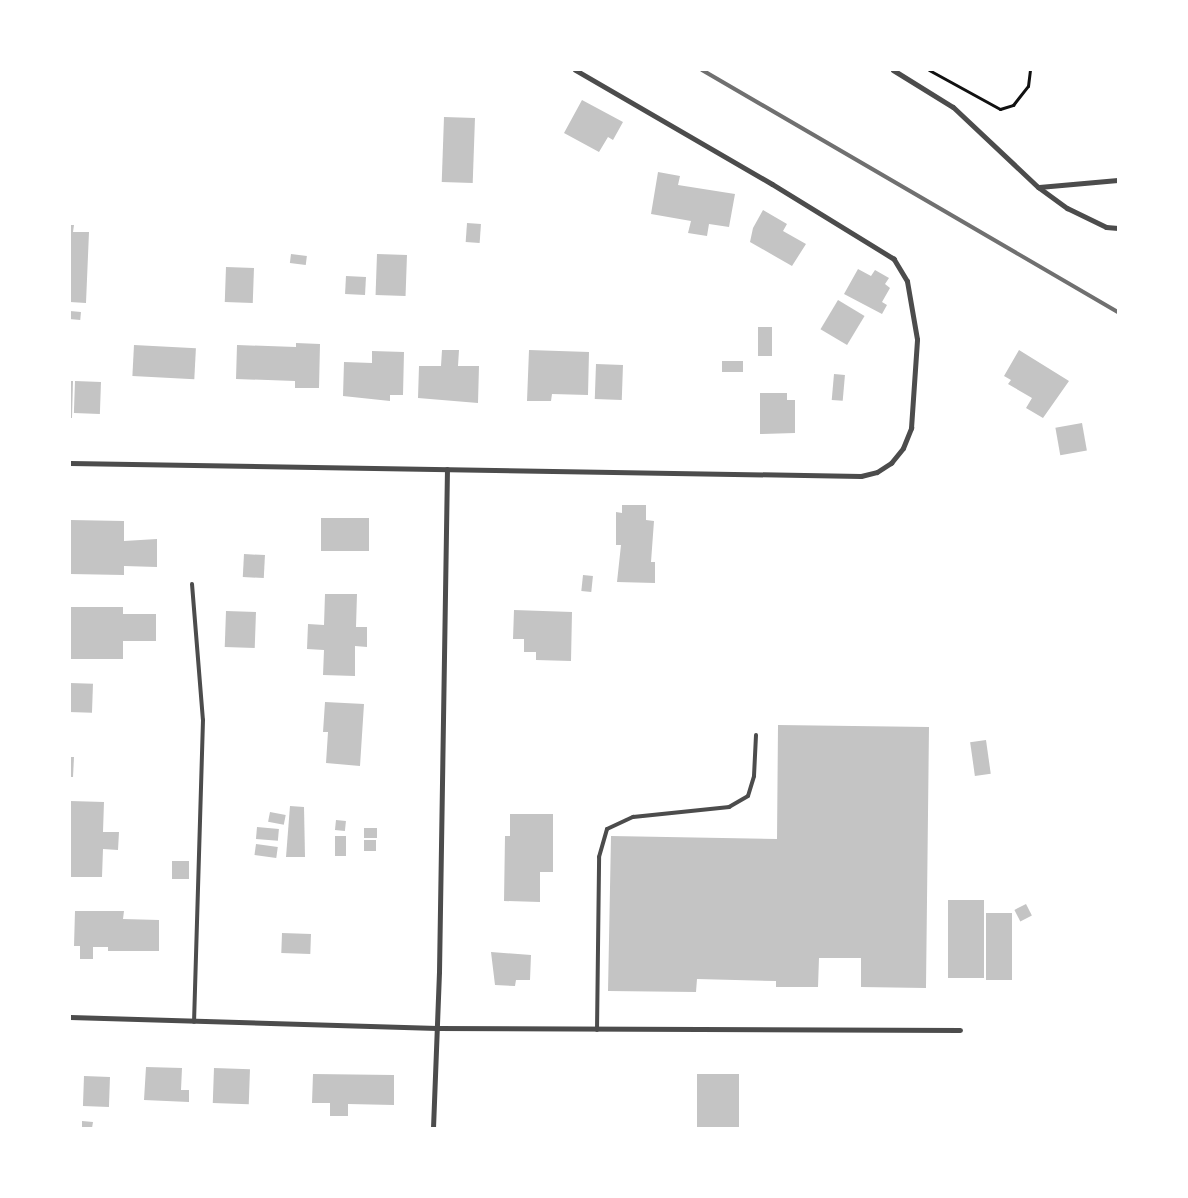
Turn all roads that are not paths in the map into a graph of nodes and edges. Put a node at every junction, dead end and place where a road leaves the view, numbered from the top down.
1 (575, 70) edge
2 (893, 70) edge
3 (1118, 180) edge
4 (1038, 187) junction
5 (1118, 228) edge
6 (70, 463) edge
7 (447, 469) junction
8 (192, 584) dead end
9 (756, 735) dead end
10 (70, 1017) edge
11 (194, 1022) junction
12 (437, 1028) junction
13 (597, 1030) junction
14 (960, 1030) dead end
15 (433, 1128) edge

1 - 7 street
2 - 4 street
3 - 4 street
4 - 5 street
6 - 7 street
7 - 12 street
8 - 11 lane
9 - 13 lane
10 - 11 street
11 - 12 street
12 - 13 street
12 - 15 street
13 - 14 street

